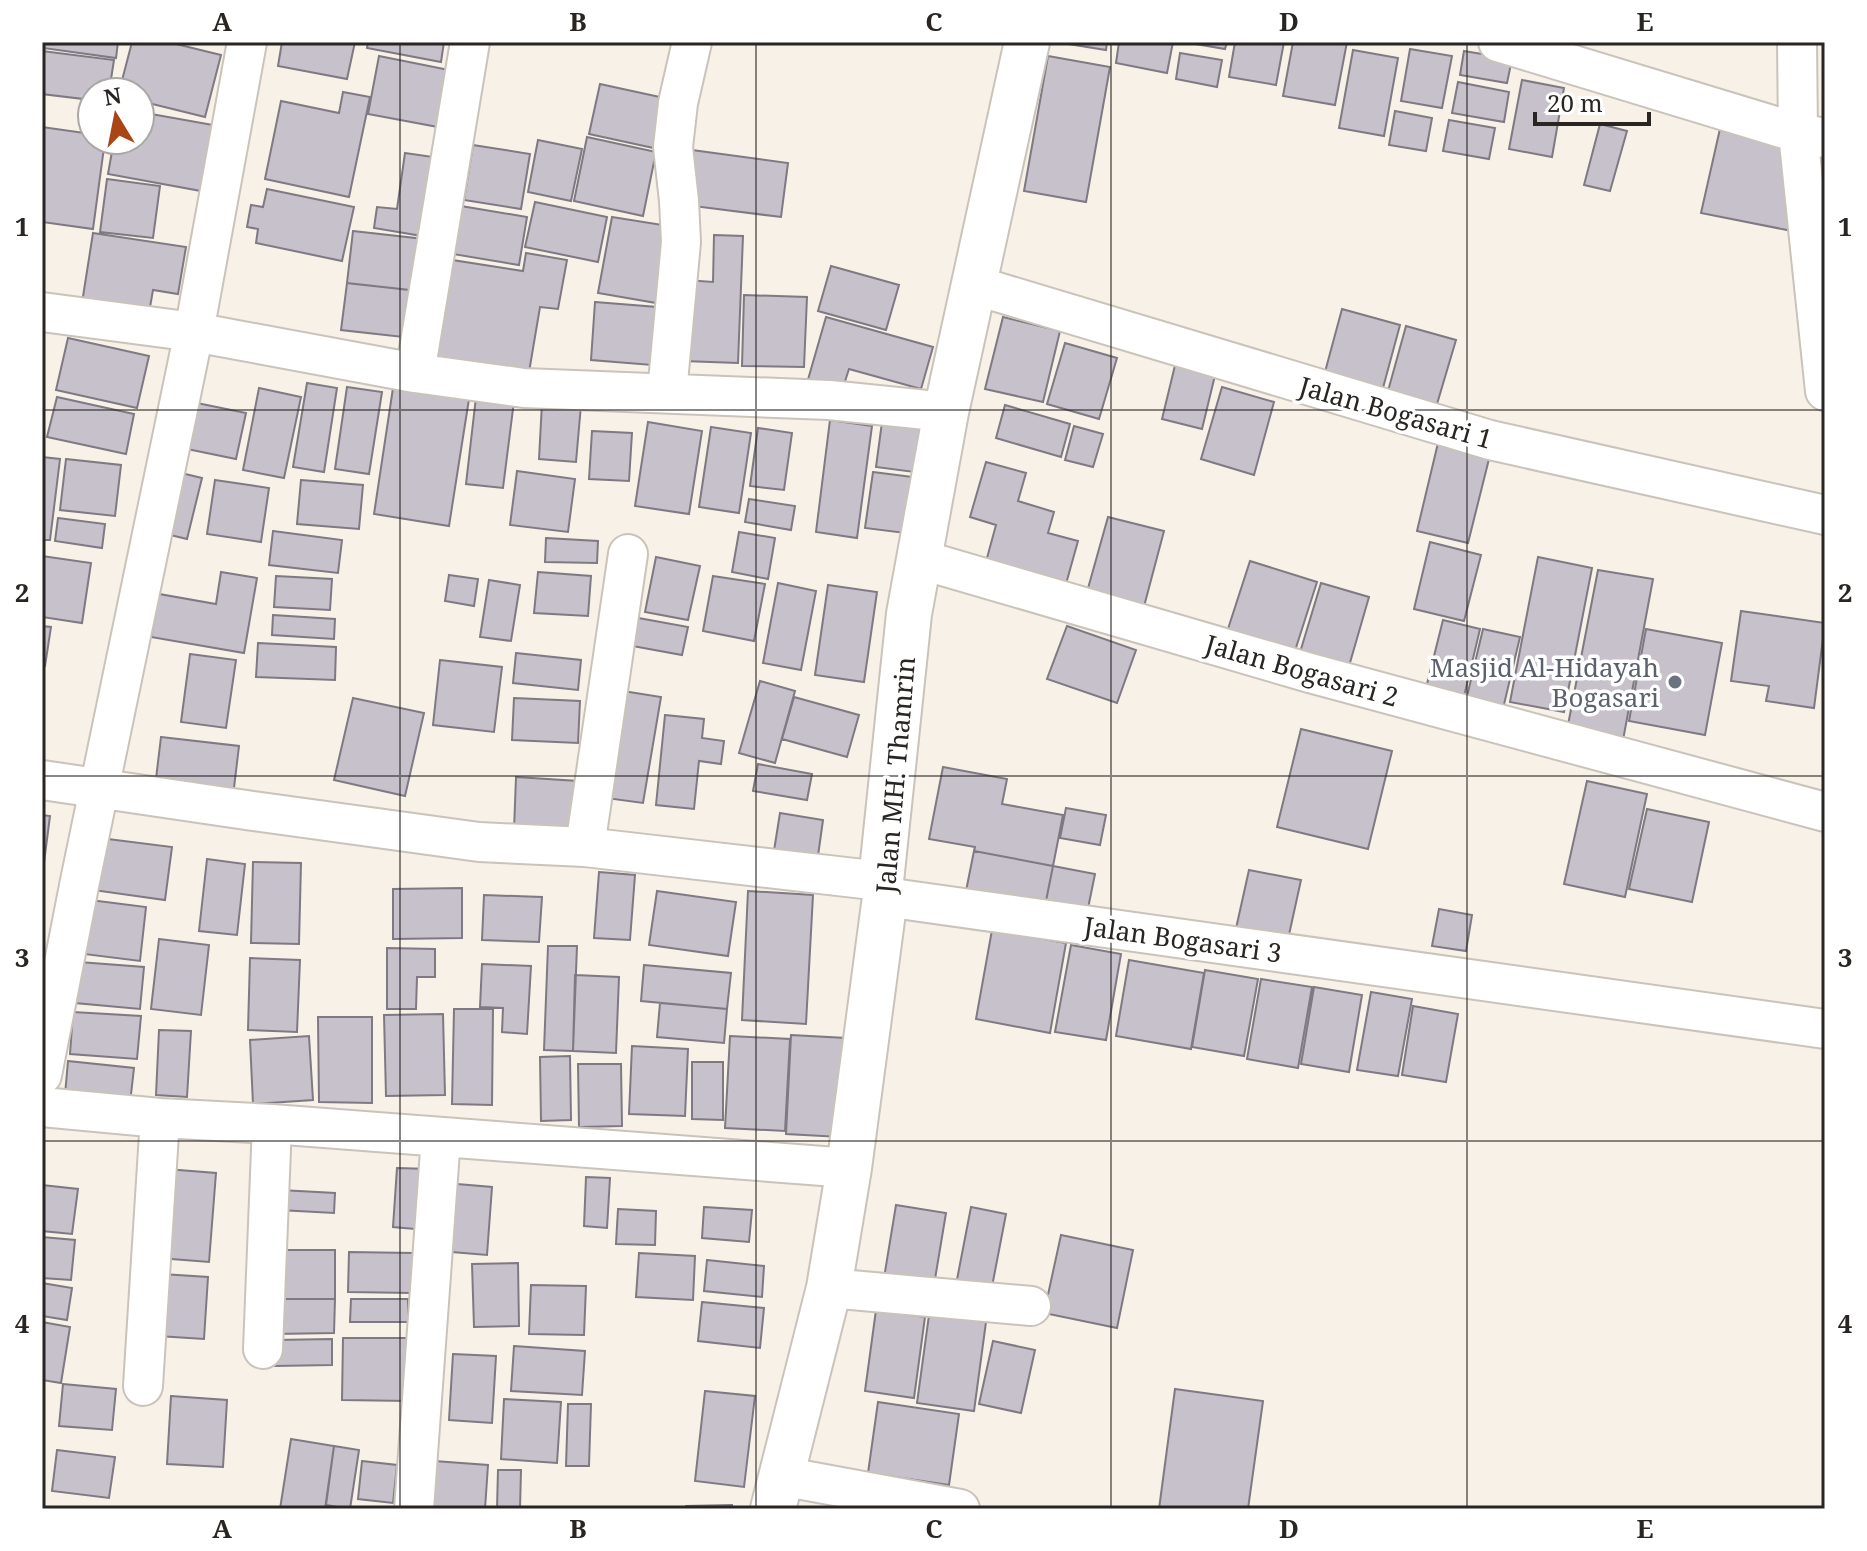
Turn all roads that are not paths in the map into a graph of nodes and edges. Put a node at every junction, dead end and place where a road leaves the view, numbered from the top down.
1 (247, 42) edge
2 (470, 42) edge
3 (692, 42) edge
4 (1027, 42) edge
5 (1498, 42) edge
6 (1797, 42) edge
7 (1811, 136) edge
8 (974, 285) junction
9 (42, 312) edge
10 (1822, 327) edge
11 (194, 332) junction
12 (415, 373) junction
13 (1825, 391) edge
14 (667, 393) junction
15 (946, 412) junction
16 (1825, 515) edge
17 (628, 554) dead end
18 (919, 559) junction
19 (42, 780) edge
20 (99, 788) junction
21 (1825, 812) edge
22 (585, 847) junction
23 (883, 889) junction
24 (1825, 1029) edge
25 (42, 1075) edge
26 (42, 1107) edge
27 (160, 1118) junction
28 (272, 1124) junction
29 (441, 1137) junction
30 (849, 1168) junction
31 (829, 1288) junction
32 (1031, 1306) dead end
33 (263, 1349) dead end
34 (143, 1386) dead end
35 (777, 1493) edge
36 (414, 1509) edge
37 (960, 1509) edge

1 - 11 street
2 - 12 street
3 - 14 street
4 - 8 main road, Jalan MH. Thamrin
5 - 7 street
6 - 7 street
7 - 10 street
8 - 15 main road, Jalan MH. Thamrin
8 - 16 street, Jalan Bogasari 1
9 - 11 street
10 - 13 street
11 - 12 street
11 - 20 street
12 - 14 street
14 - 15 street
15 - 18 main road, Jalan MH. Thamrin
17 - 22 street
18 - 21 street, Jalan Bogasari 2
18 - 23 main road, Jalan MH. Thamrin
19 - 20 street, Jalan Bogasari 3
20 - 22 street, Jalan Bogasari 3
20 - 25 street
22 - 23 street, Jalan Bogasari 3
23 - 24 street, Jalan Bogasari 3
23 - 30 main road, Jalan MH. Thamrin
26 - 27 street
27 - 28 street
27 - 34 street
28 - 29 street
28 - 33 street
29 - 30 street
29 - 36 street
30 - 31 main road, Jalan MH. Thamrin
31 - 32 street
31 - 35 main road, Jalan MH. Thamrin
35 - 37 street

